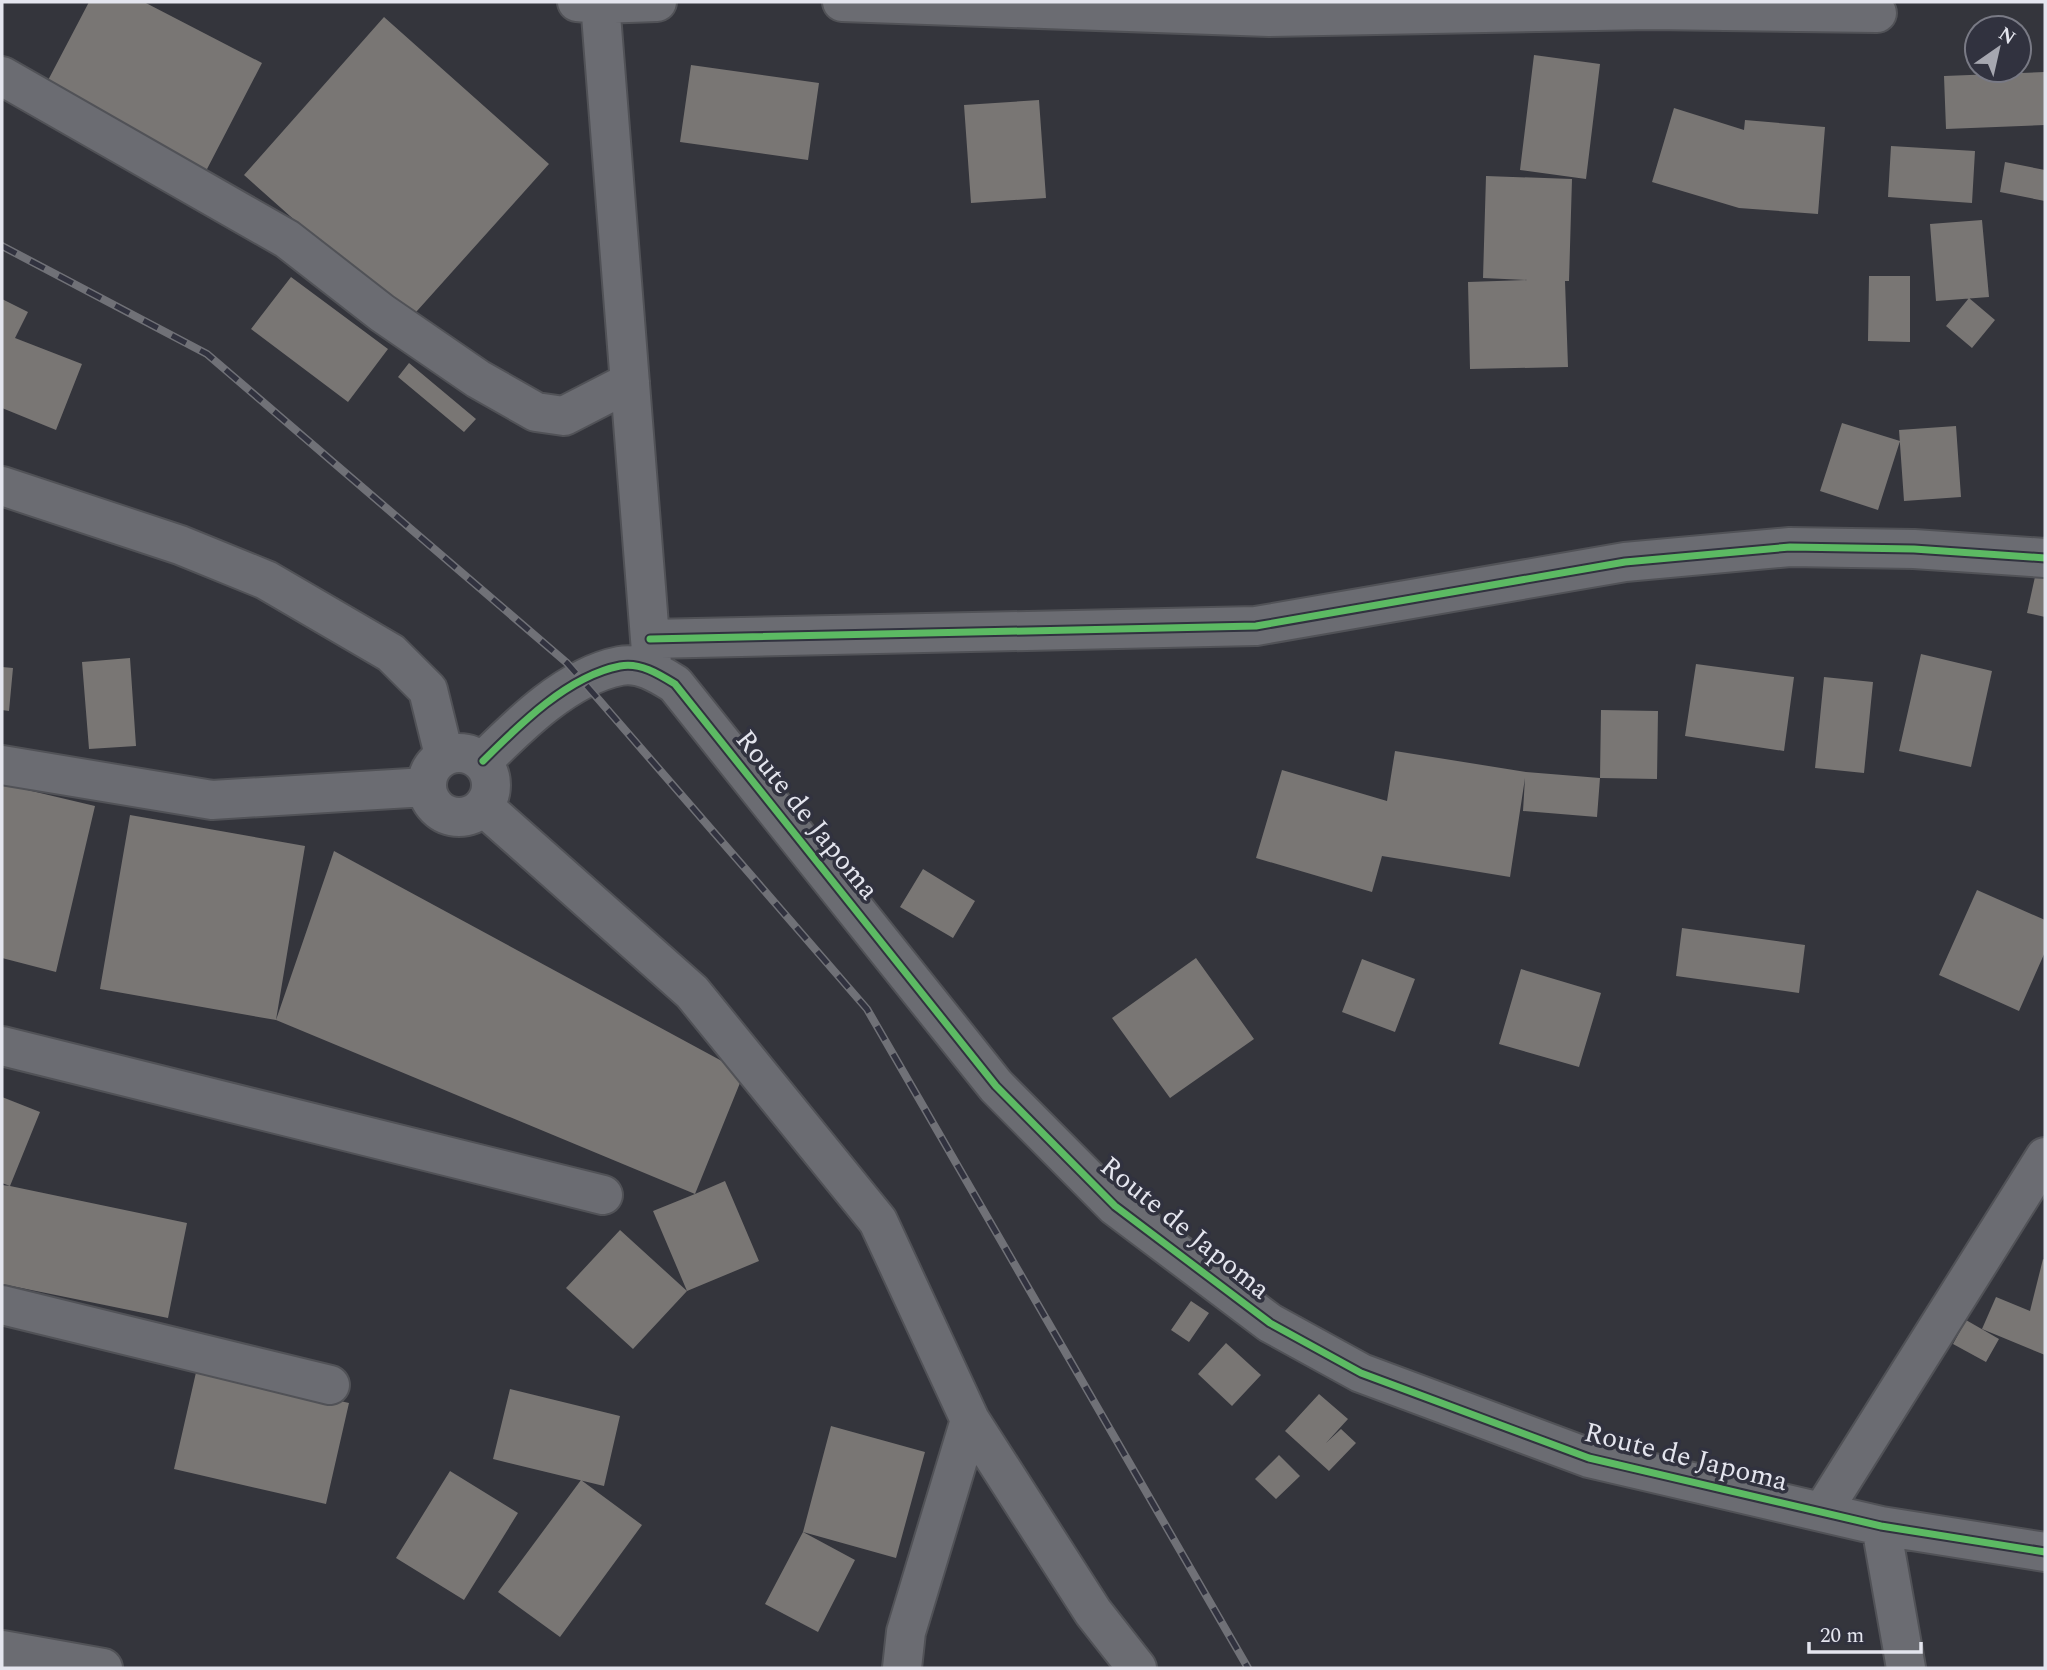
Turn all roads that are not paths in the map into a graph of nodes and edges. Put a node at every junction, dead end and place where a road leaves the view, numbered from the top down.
1 (657, 2) edge
2 (842, 2) edge
3 (593, 3) edge
4 (1877, 13) dead end
5 (2, 76) edge
6 (630, 382) junction
7 (2, 486) edge
8 (2045, 558) edge
9 (651, 654) junction
10 (483, 761) junction
11 (2, 765) edge
12 (435, 771) junction
13 (484, 807) junction
14 (2, 1046) edge
15 (2045, 1157) edge
16 (603, 1195) dead end
17 (2, 1305) edge
18 (330, 1385) dead end
19 (970, 1420) junction
20 (1822, 1513) junction
21 (1881, 1526) junction
22 (2045, 1552) edge
23 (2, 1650) edge
24 (103, 1668) edge
25 (902, 1668) edge
26 (1137, 1668) edge
27 (1906, 1668) edge

1 - 3 street
2 - 4 street
3 - 6 street
5 - 6 street
6 - 9 street
7 - 12 street
8 - 9 street
9 - 10 street
9 - 20 street, Route de Japoma
10 - 12 street
10 - 13 street
11 - 12 street
12 - 13 street
13 - 19 street
14 - 16 street
15 - 20 street
17 - 18 street
19 - 25 street
19 - 26 street
20 - 21 street, Route de Japoma
21 - 22 street, Route de Japoma
21 - 27 street
23 - 24 street

